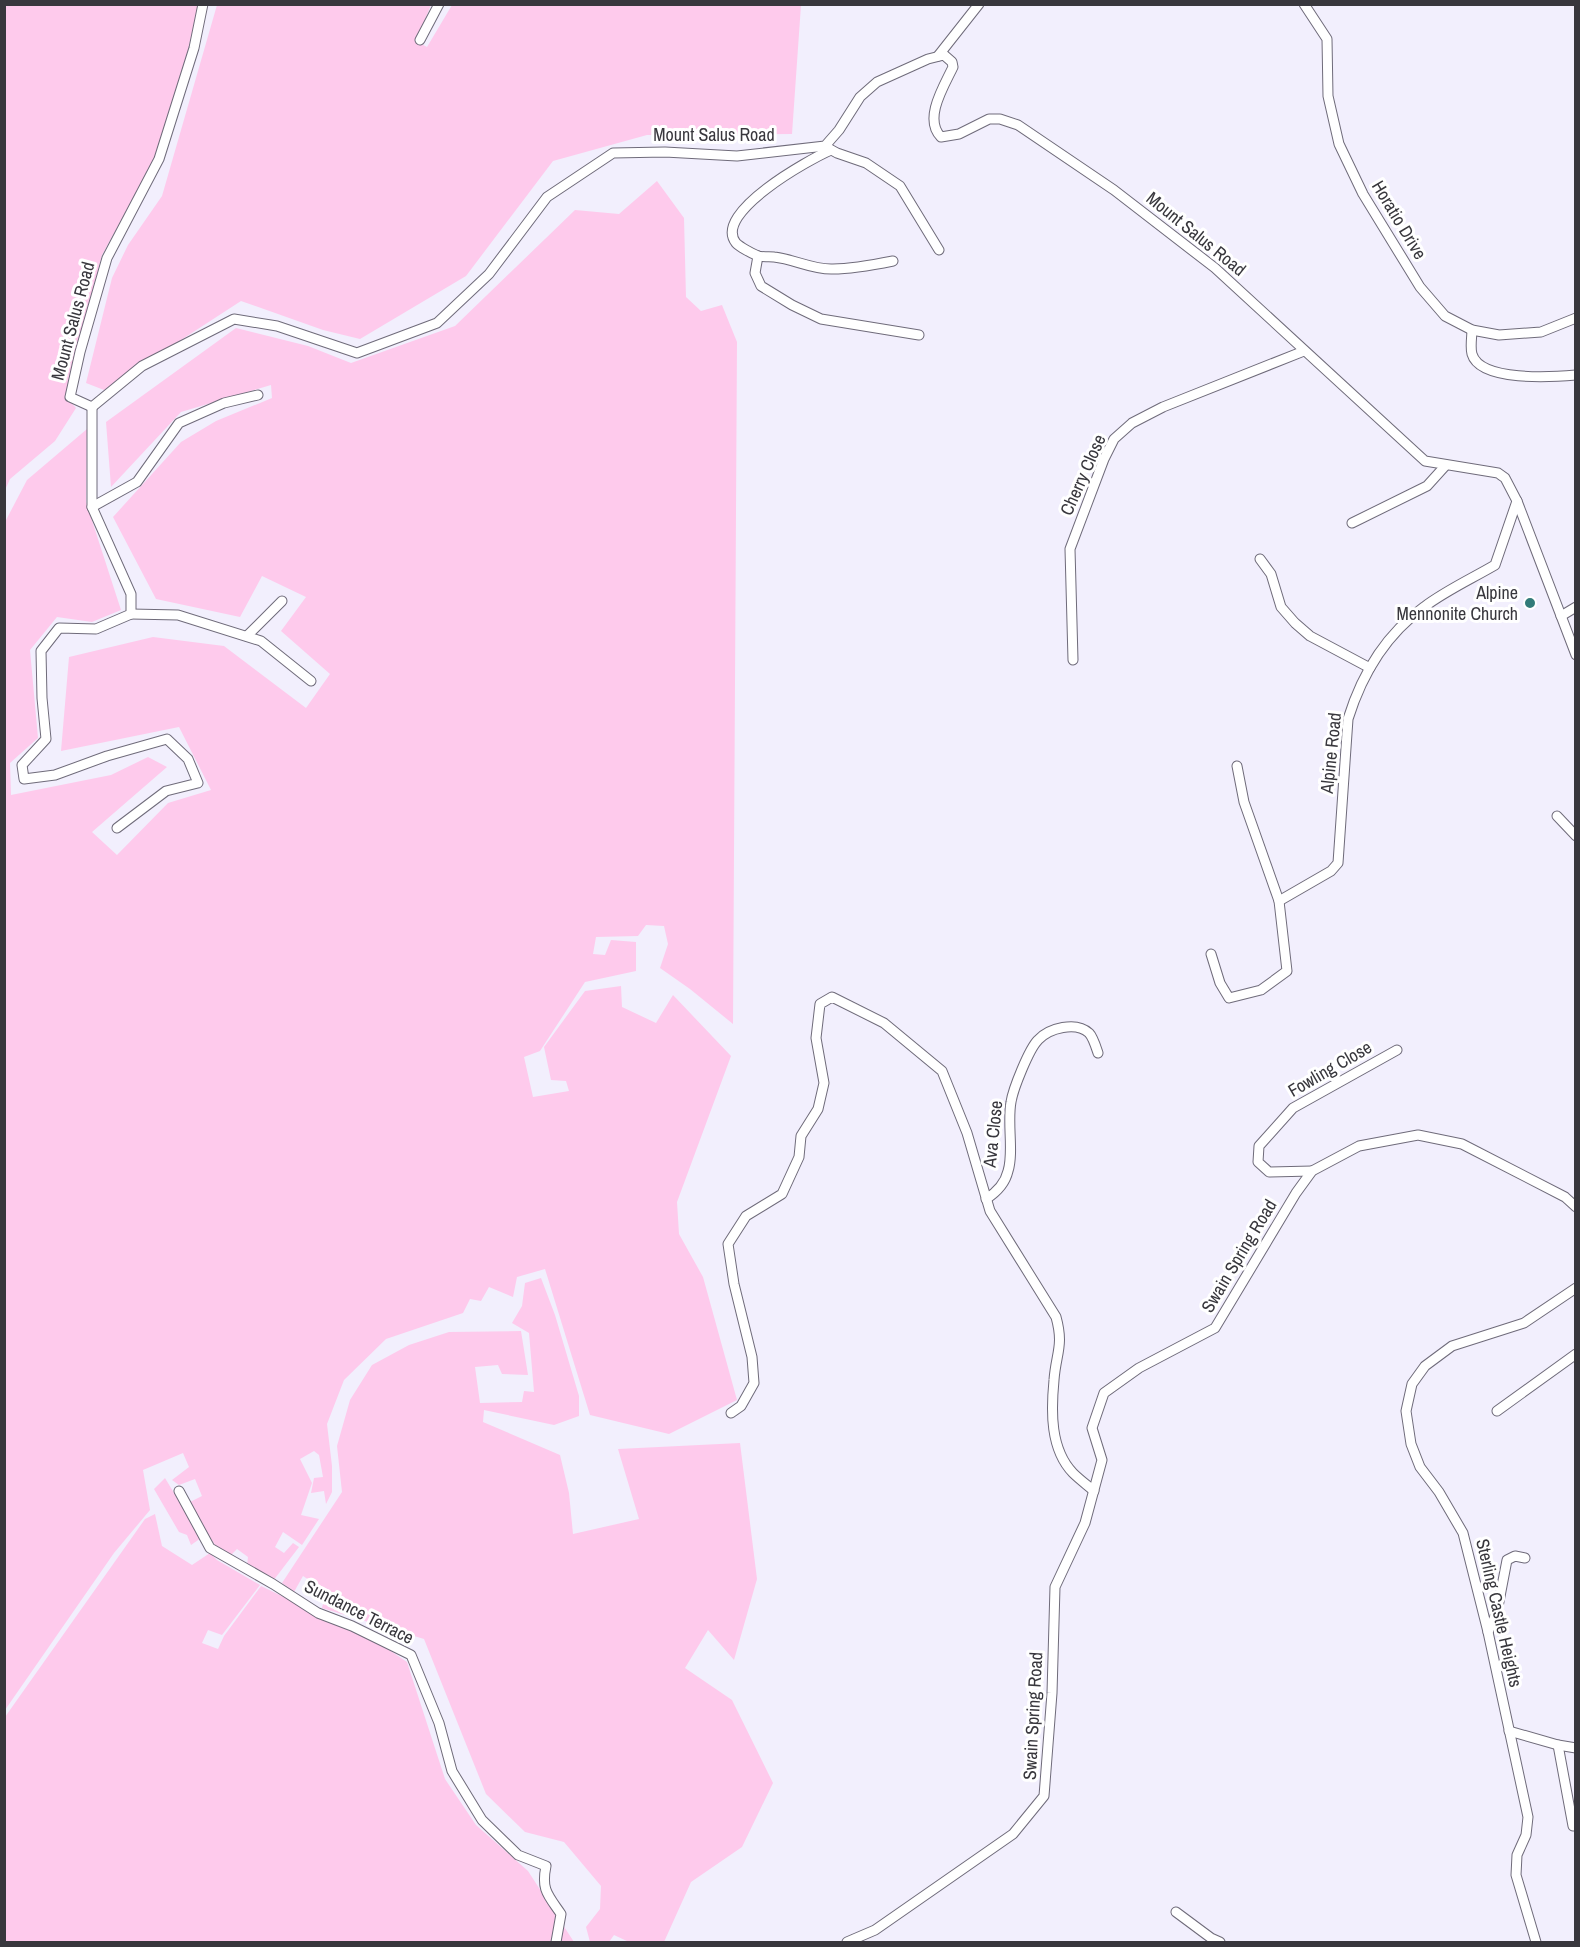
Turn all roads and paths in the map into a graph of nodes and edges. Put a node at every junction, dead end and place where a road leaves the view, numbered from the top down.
1 (203, 4) edge
2 (439, 4) edge
3 (979, 4) edge
4 (1304, 4) edge
5 (420, 40) dead end
6 (938, 56) junction
7 (828, 148) junction
8 (939, 250) dead end
9 (758, 256) junction
10 (893, 261) dead end
11 (1575, 318) edge
12 (1472, 330) junction
13 (919, 335) dead end
14 (1304, 351) junction
15 (1575, 375) edge
16 (258, 395) dead end
17 (92, 407) junction
18 (1446, 465) junction
19 (1517, 501) junction
20 (93, 507) junction
21 (1352, 523) dead end
22 (1260, 559) dead end
23 (282, 601) dead end
24 (1575, 608) edge
25 (131, 614) junction
26 (1561, 616) junction
27 (247, 636) junction
28 (1575, 655) edge
29 (1073, 660) dead end
30 (1370, 668) junction
31 (311, 681) dead end
32 (1237, 765) dead end
33 (1557, 816) dead end
34 (117, 828) dead end
35 (1575, 836) edge
36 (1279, 902) junction
37 (1211, 954) dead end
38 (1397, 1050) dead end
39 (1098, 1053) dead end
40 (1312, 1171) junction
41 (986, 1199) junction
42 (1575, 1208) edge
43 (1575, 1288) edge
44 (1574, 1359) edge
45 (1497, 1411) dead end
46 (731, 1413) dead end
47 (179, 1491) dead end
48 (1094, 1491) junction
49 (1525, 1558) dead end
50 (1488, 1632) junction
51 (1509, 1731) junction
52 (1558, 1745) junction
53 (1575, 1748) edge
54 (1572, 1826) dead end
55 (1176, 1912) dead end
56 (556, 1942) edge
57 (847, 1942) edge
58 (1220, 1942) edge
59 (1536, 1942) edge

1 - 17 street, Mount Salus Road
2 - 5 street
3 - 6 street
4 - 12 street, Horatio Drive
6 - 7 street
6 - 14 street, Mount Salus Road
7 - 8 street
7 - 9 street
7 - 17 street, Mount Salus Road
9 - 10 street
9 - 13 street
11 - 12 street, Horatio Drive
12 - 15 street
14 - 18 street, Mount Salus Road
14 - 29 street, Cherry Close
16 - 20 street
17 - 20 street
18 - 19 street, Mount Salus Road
18 - 21 street
19 - 26 street, Mount Salus Road
19 - 30 street, Alpine Road
20 - 25 street
22 - 30 street
23 - 27 street
24 - 26 street
25 - 27 street
25 - 34 street
26 - 28 street, Mount Salus Road
27 - 31 street
30 - 36 street, Alpine Road
32 - 36 street
33 - 35 street
36 - 37 street
38 - 40 street, Fowling Close
39 - 41 street, Ava Close
40 - 42 street, Swain Spring Road
40 - 48 street, Swain Spring Road
41 - 46 street
41 - 48 street
43 - 50 street, Sterling Castle Heights
44 - 45 street
47 - 56 street, Sundance Terrace
48 - 57 street, Swain Spring Road
49 - 50 street
50 - 51 street, Sterling Castle Heights
51 - 52 street
51 - 59 street, Sterling Castle Heights
52 - 53 street
52 - 54 street
55 - 58 street

